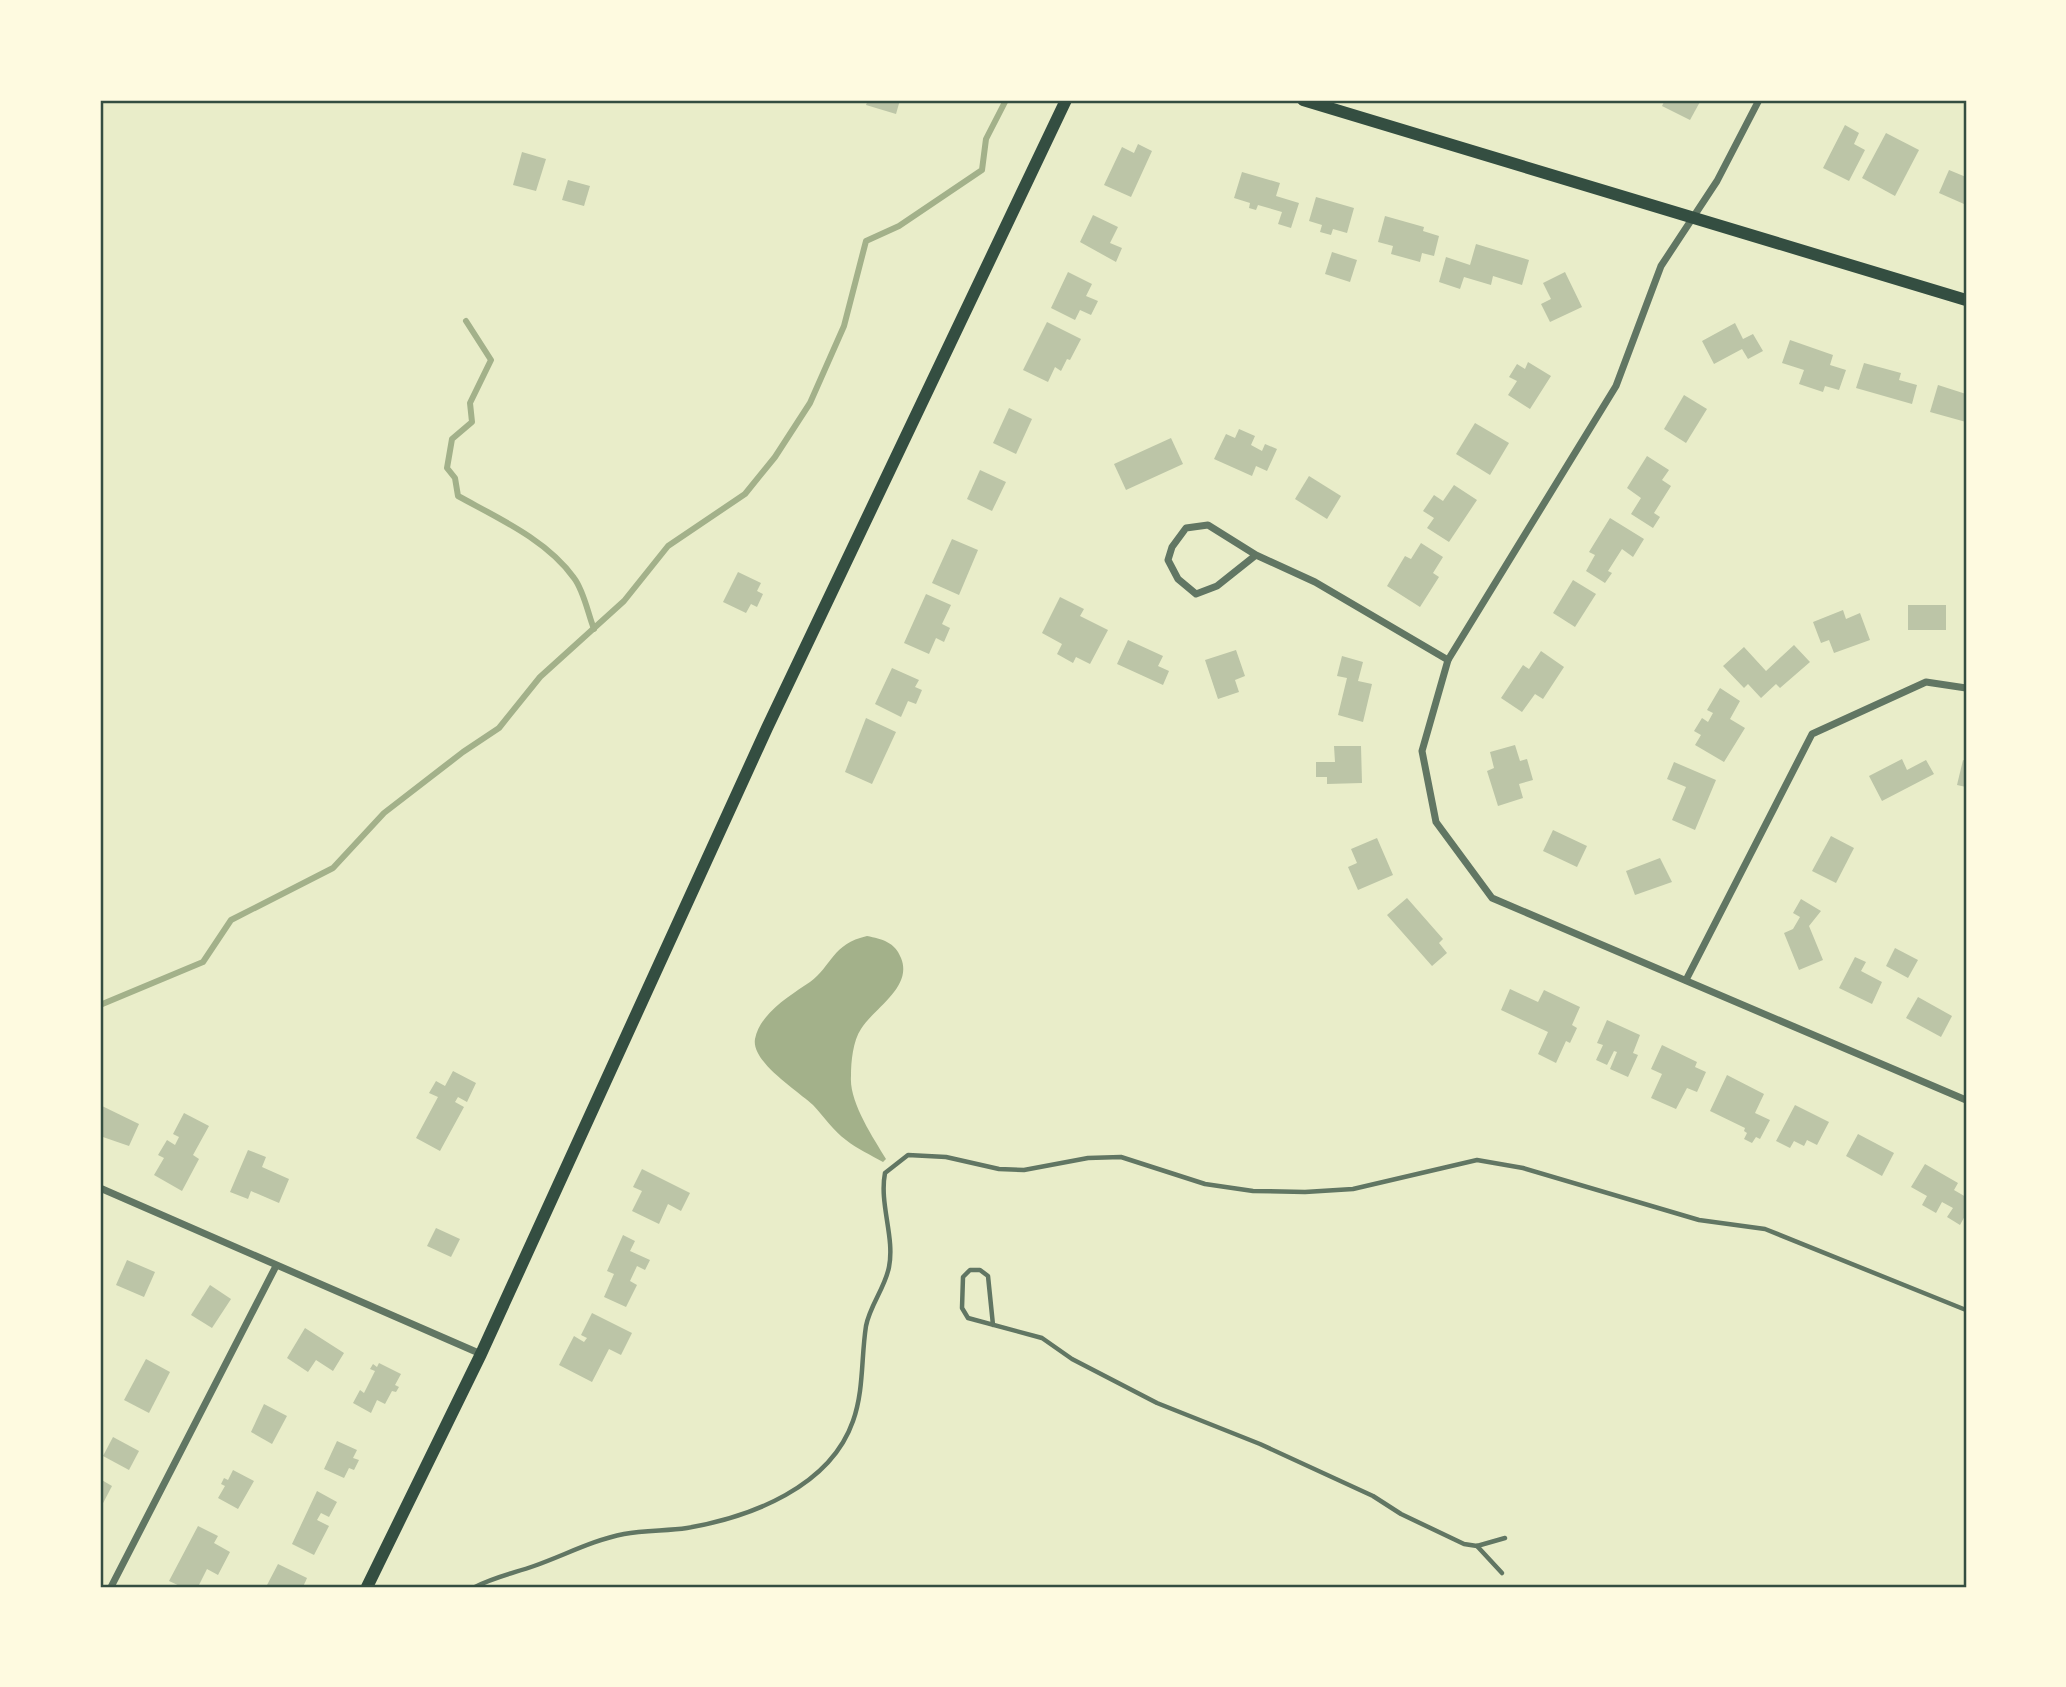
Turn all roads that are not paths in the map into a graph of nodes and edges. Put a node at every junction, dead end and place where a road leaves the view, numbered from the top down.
1 (1066, 100) edge
2 (1303, 100) edge
3 (1759, 100) edge
4 (1692, 217) junction
5 (1966, 300) edge
6 (1256, 555) junction
7 (1448, 660) junction
8 (1966, 688) edge
9 (1686, 980) junction
10 (1966, 1100) edge
11 (100, 1188) edge
12 (276, 1266) junction
13 (1966, 1310) edge
14 (993, 1325) junction
15 (481, 1354) junction
16 (1505, 1538) dead end
17 (1478, 1546) junction
18 (1502, 1573) dead end
19 (111, 1587) edge
20 (367, 1587) edge
21 (475, 1587) edge

1 - 15 main road
2 - 4 main road
3 - 4 street
4 - 5 main road
4 - 7 street
6 - 6 street
6 - 7 street
7 - 9 street
8 - 9 street
9 - 10 street
11 - 12 street
12 - 15 street
12 - 19 street
13 - 21 lane
14 - 14 lane
14 - 17 lane
15 - 20 main road
16 - 17 lane
17 - 18 lane

